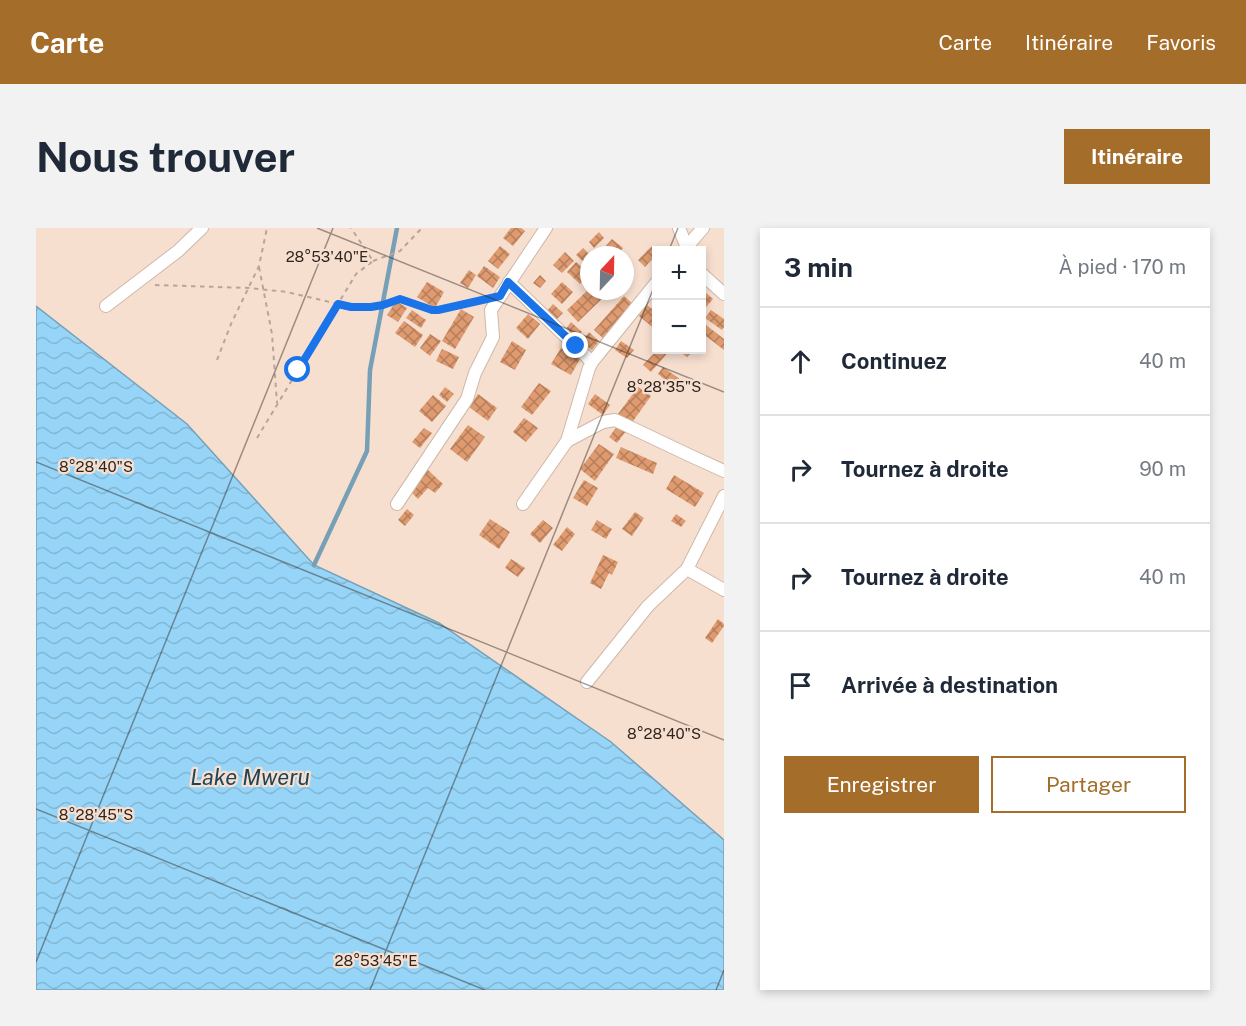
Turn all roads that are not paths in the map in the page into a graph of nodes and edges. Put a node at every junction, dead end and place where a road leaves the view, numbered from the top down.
1 (202, 228) edge
2 (546, 228) edge
3 (679, 228) edge
4 (703, 228) edge
5 (685, 246) edge
6 (689, 246) edge
7 (706, 278) edge
8 (508, 282) junction
9 (652, 289) edge
10 (724, 294) edge
11 (106, 306) dead end
12 (592, 362) junction
13 (567, 441) junction
14 (724, 471) edge
15 (724, 496) edge
16 (397, 504) dead end
17 (523, 504) dead end
18 (687, 569) junction
19 (724, 590) edge
20 (587, 682) dead end

1 - 11 street
2 - 8 street
3 - 5 street
4 - 6 street
7 - 10 street
8 - 12 street
8 - 16 street
9 - 12 street
12 - 13 street
13 - 14 street
13 - 17 street
15 - 18 street
18 - 19 street
18 - 20 street

